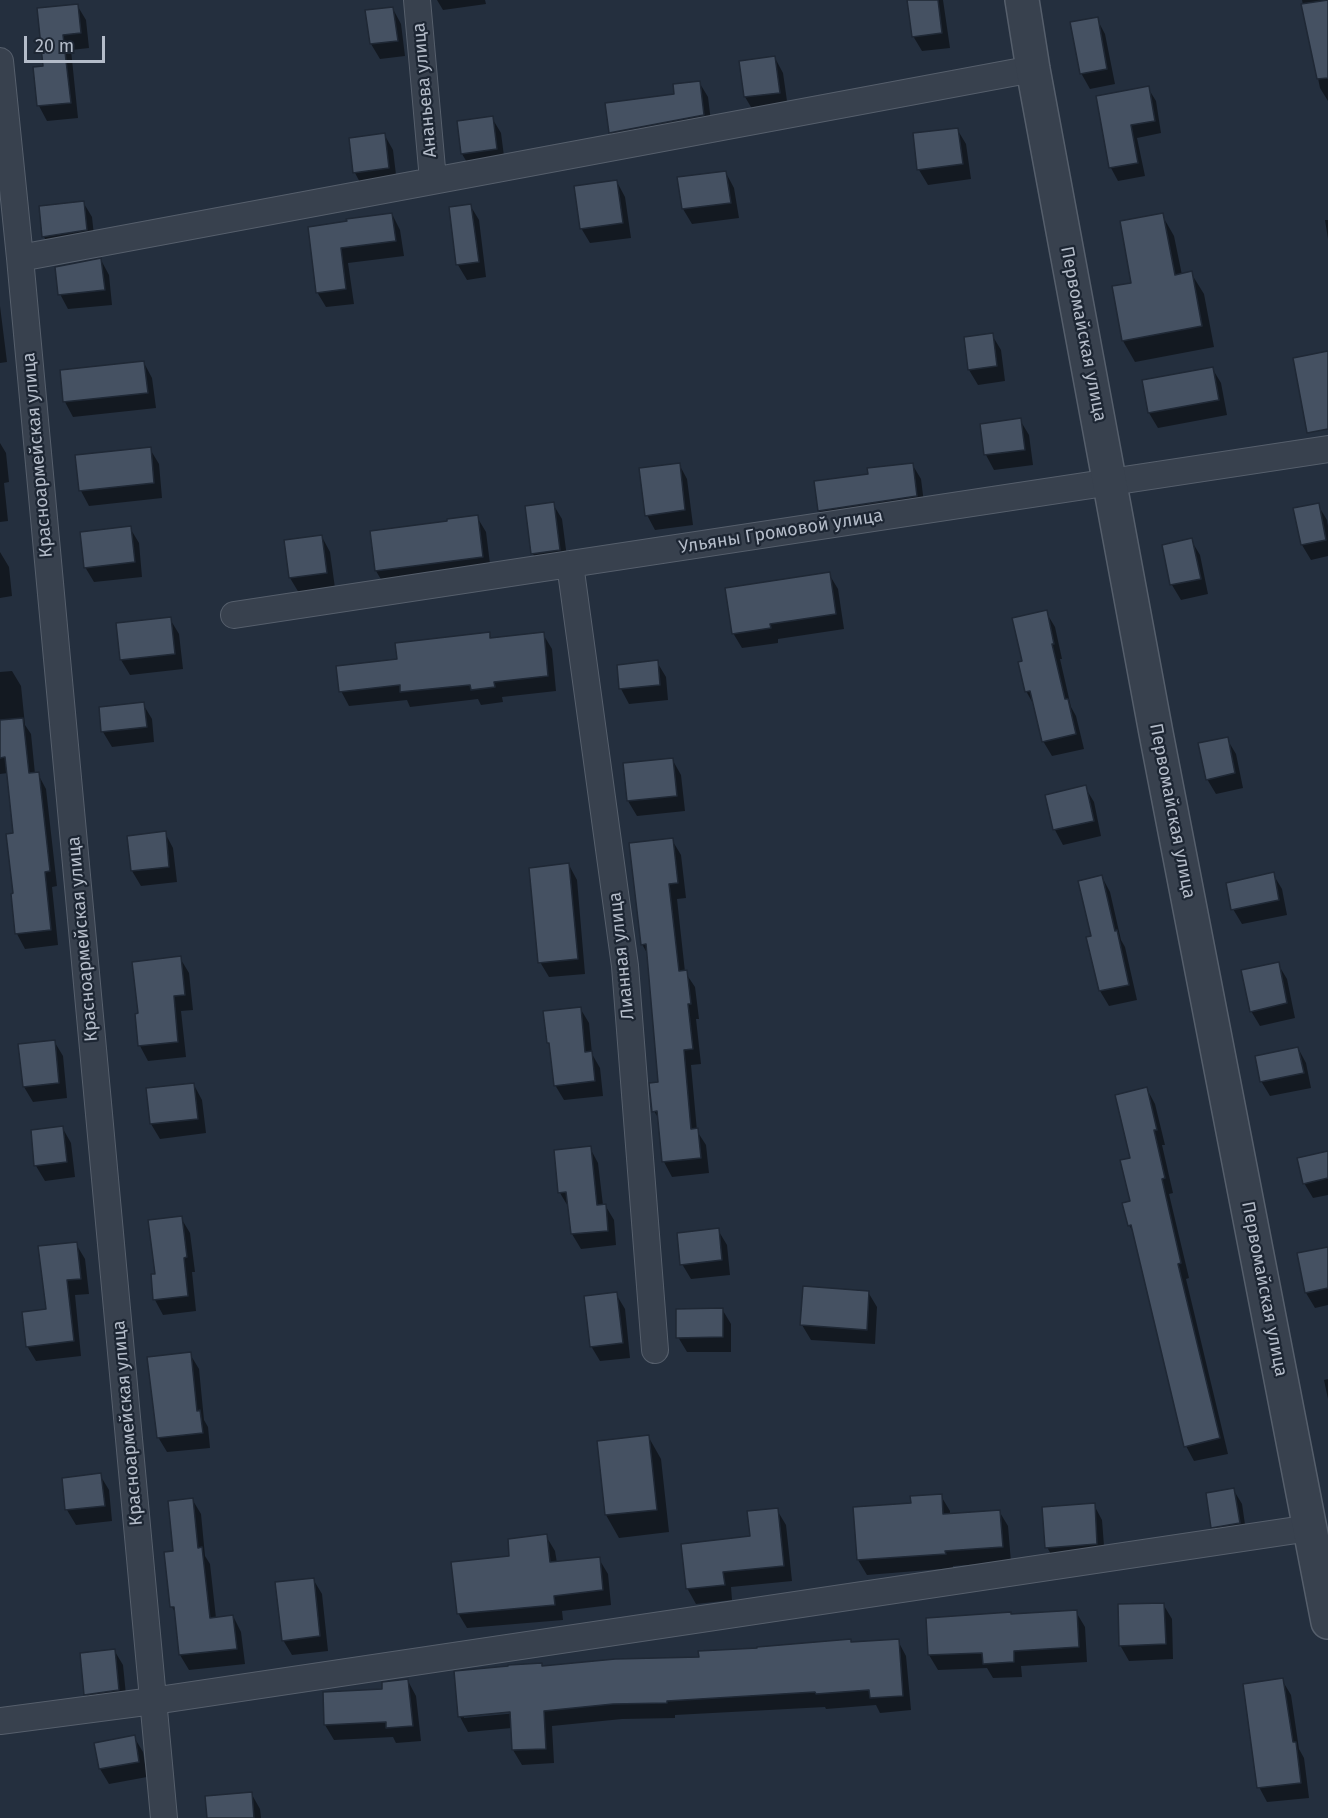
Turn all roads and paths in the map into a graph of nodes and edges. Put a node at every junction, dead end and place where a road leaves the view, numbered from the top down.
1 (417, 0) edge
2 (1022, 0) edge
3 (0, 60) edge
4 (1033, 69) junction
5 (433, 180) junction
6 (20, 258) junction
7 (1328, 449) edge
8 (1111, 482) junction
9 (570, 564) junction
10 (234, 615) dead end
11 (655, 1350) dead end
12 (1310, 1528) junction
13 (1328, 1622) edge
14 (153, 1701) junction
15 (0, 1721) edge
16 (164, 1818) edge

1 - 5 street, Ананьева улица
2 - 4 street, Первомайская улица
3 - 6 street, Красноармейская улица
4 - 5 street
4 - 8 street, Первомайская улица
5 - 6 street
6 - 14 street, Красноармейская улица
7 - 8 street, Ульяны Громовой улица
8 - 9 street, Ульяны Громовой улица
8 - 12 street, Первомайская улица
9 - 10 street, Ульяны Громовой улица
9 - 11 street, Лианная улица
12 - 13 street, Первомайская улица
12 - 14 street
14 - 15 street
14 - 16 street, Красноармейская улица

